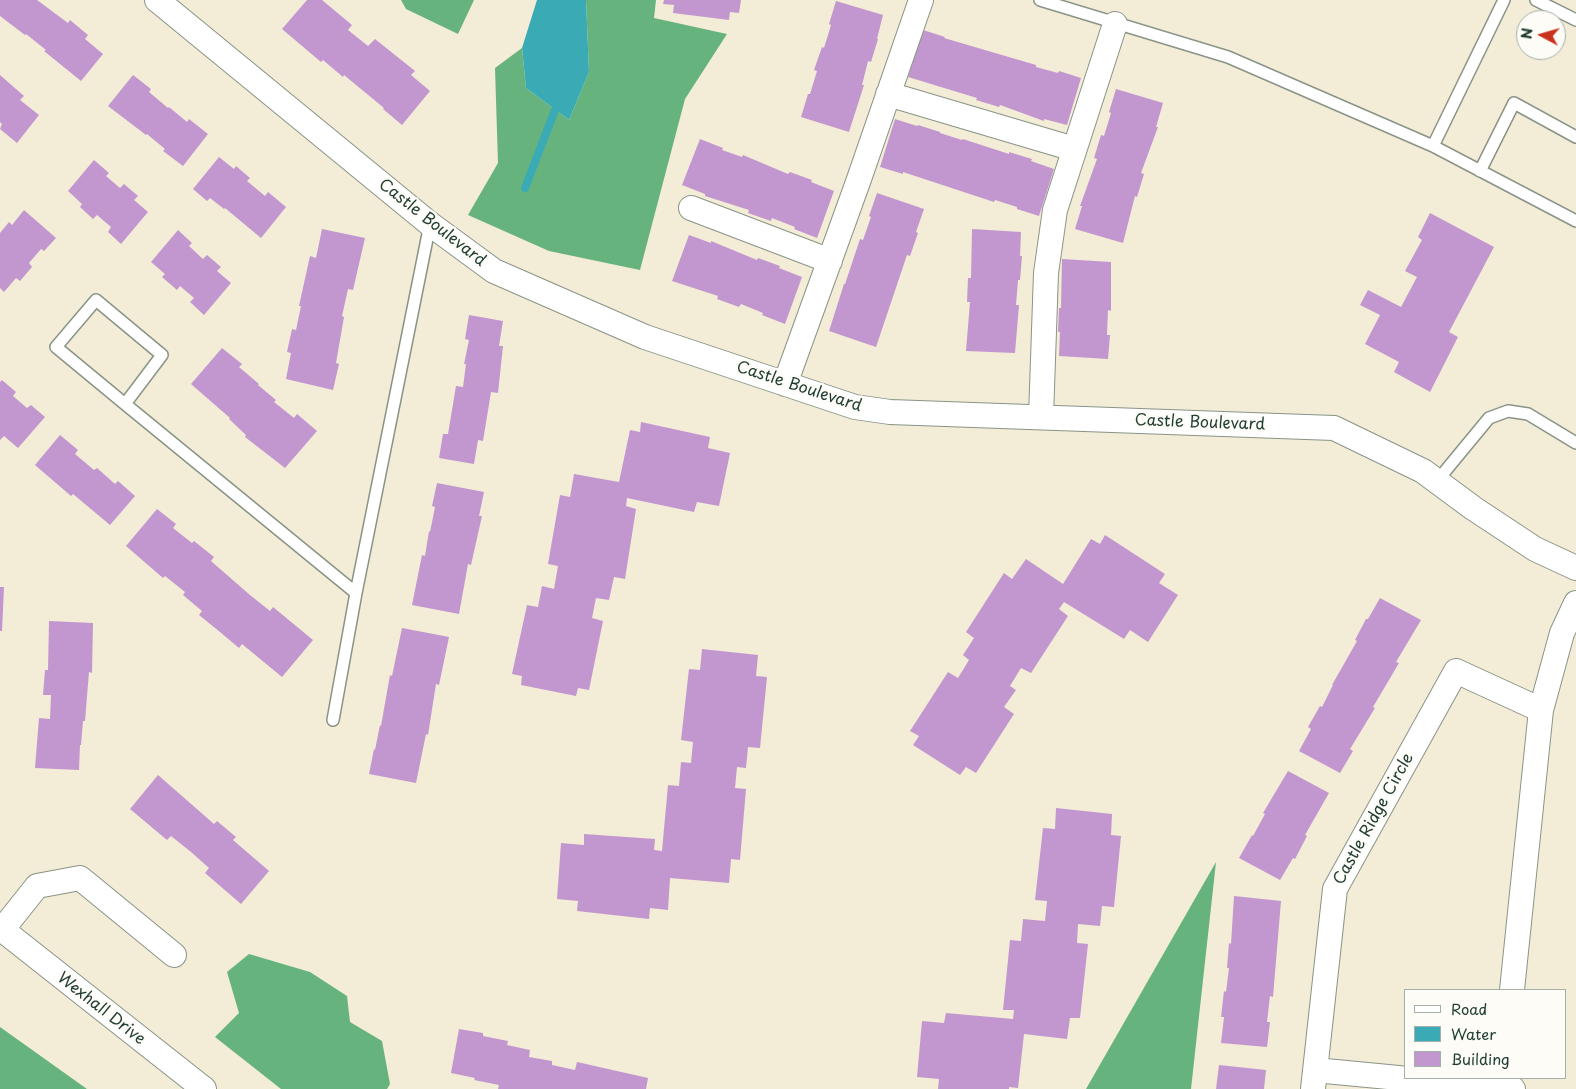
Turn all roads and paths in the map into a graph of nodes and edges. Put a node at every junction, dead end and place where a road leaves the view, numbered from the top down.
1 (157, 0) edge
2 (920, 0) edge
3 (1040, 0) edge
4 (1504, 0) edge
5 (1536, 0) edge
6 (1069, 4) edge
7 (1576, 20) edge
8 (1115, 24) junction
9 (888, 94) junction
10 (1576, 137) edge
11 (1433, 146) junction
12 (1074, 149) junction
13 (1480, 170) junction
14 (691, 208) dead end
15 (1576, 220) edge
16 (430, 224) junction
17 (830, 261) junction
18 (785, 384) junction
19 (125, 404) junction
20 (1041, 417) junction
21 (1576, 443) edge
22 (1437, 481) junction
23 (1576, 568) edge
24 (356, 593) junction
25 (1576, 603) edge
26 (1541, 710) junction
27 (333, 720) dead end
28 (1, 929) edge
29 (174, 955) dead end
30 (1512, 989) edge
31 (1314, 1080) edge
32 (1506, 1085) edge
33 (204, 1089) edge

1 - 16 street, Castle Boulevard
2 - 9 street
3 - 6 lane
4 - 11 lane
5 - 7 lane
6 - 8 lane
8 - 11 lane
8 - 12 street
9 - 12 street
9 - 17 street
10 - 13 lane
11 - 13 lane
12 - 20 street
13 - 15 lane
14 - 17 street
16 - 18 street, Castle Boulevard
16 - 24 lane
17 - 18 street
18 - 20 street, Castle Boulevard
19 - 19 lane
19 - 24 lane
20 - 22 street, Castle Boulevard
21 - 22 lane
22 - 23 street, Castle Boulevard
24 - 27 lane
25 - 26 street
26 - 30 street
26 - 31 street, Castle Ridge Circle
28 - 29 street
28 - 33 street, Wexhall Drive
31 - 32 street, Castle Ridge Circle

